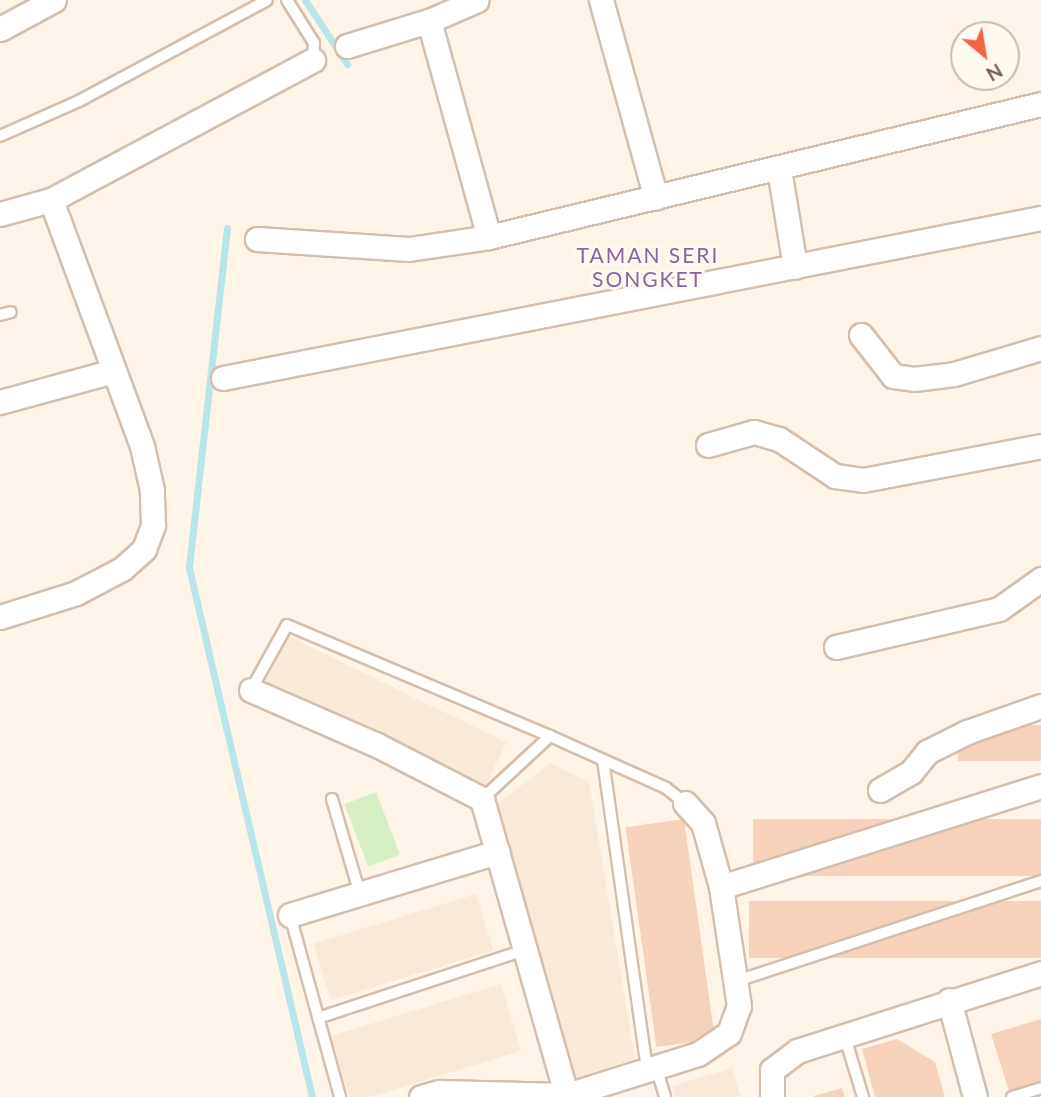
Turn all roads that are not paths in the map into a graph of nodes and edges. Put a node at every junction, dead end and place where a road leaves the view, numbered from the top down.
1 (54, 0) edge
2 (267, 0) edge
3 (287, 0) edge
4 (477, 0) edge
5 (601, 0) edge
6 (429, 21) junction
7 (0, 29) edge
8 (347, 46) dead end
9 (313, 60) joint
10 (1041, 104) edge
11 (0, 136) edge
12 (779, 169) junction
13 (656, 198) junction
14 (51, 200) junction
15 (0, 214) edge
16 (1041, 218) edge
17 (489, 237) junction
18 (257, 239) dead end
19 (794, 267) junction
20 (861, 335) dead end
21 (1041, 348) edge
22 (113, 371) junction
23 (223, 378) dead end
24 (0, 402) edge
25 (708, 445) dead end
26 (1041, 446) edge
27 (1041, 579) edge
28 (0, 617) edge
29 (836, 647) dead end
30 (251, 690) joint
31 (1041, 706) edge
32 (550, 736) junction
33 (603, 760) junction
34 (1041, 786) edge
35 (880, 790) dead end
36 (332, 799) dead end
37 (482, 799) junction
38 (685, 803) joint
39 (498, 852) junction
40 (1041, 881) edge
41 (721, 887) junction
42 (360, 894) junction
43 (290, 915) joint
44 (528, 949) junction
45 (1041, 973) edge
46 (737, 981) junction
47 (949, 1000) junction
48 (318, 1018) junction
49 (844, 1034) junction
50 (651, 1069) junction
51 (1041, 1088) edge
52 (434, 1095) edge
53 (567, 1096) edge
54 (340, 1097) edge
55 (665, 1097) edge
56 (772, 1097) edge
57 (863, 1097) edge
58 (975, 1097) edge
59 (1012, 1097) edge

1 - 7 street
2 - 11 lane
3 - 9 lane
4 - 6 street
5 - 13 street
6 - 8 street
6 - 17 street
9 - 14 street
10 - 12 street
12 - 13 street
12 - 19 street
13 - 17 street
14 - 15 street
14 - 22 street
16 - 19 street
17 - 18 street
19 - 23 street
20 - 21 street
22 - 24 street
22 - 28 street
25 - 26 street
27 - 29 street
30 - 32 lane
30 - 37 street
31 - 35 street
32 - 33 lane
32 - 37 lane
33 - 38 lane
33 - 50 lane
34 - 41 street
36 - 42 lane
37 - 39 street
38 - 41 street
39 - 42 street
39 - 44 street
40 - 46 lane
41 - 46 street
42 - 43 street
43 - 48 lane
44 - 48 lane
44 - 53 street
45 - 47 street
46 - 50 street
47 - 49 street
47 - 58 street
48 - 54 lane
49 - 56 street
49 - 57 lane
50 - 53 street
50 - 55 lane
51 - 59 lane
52 - 53 street

